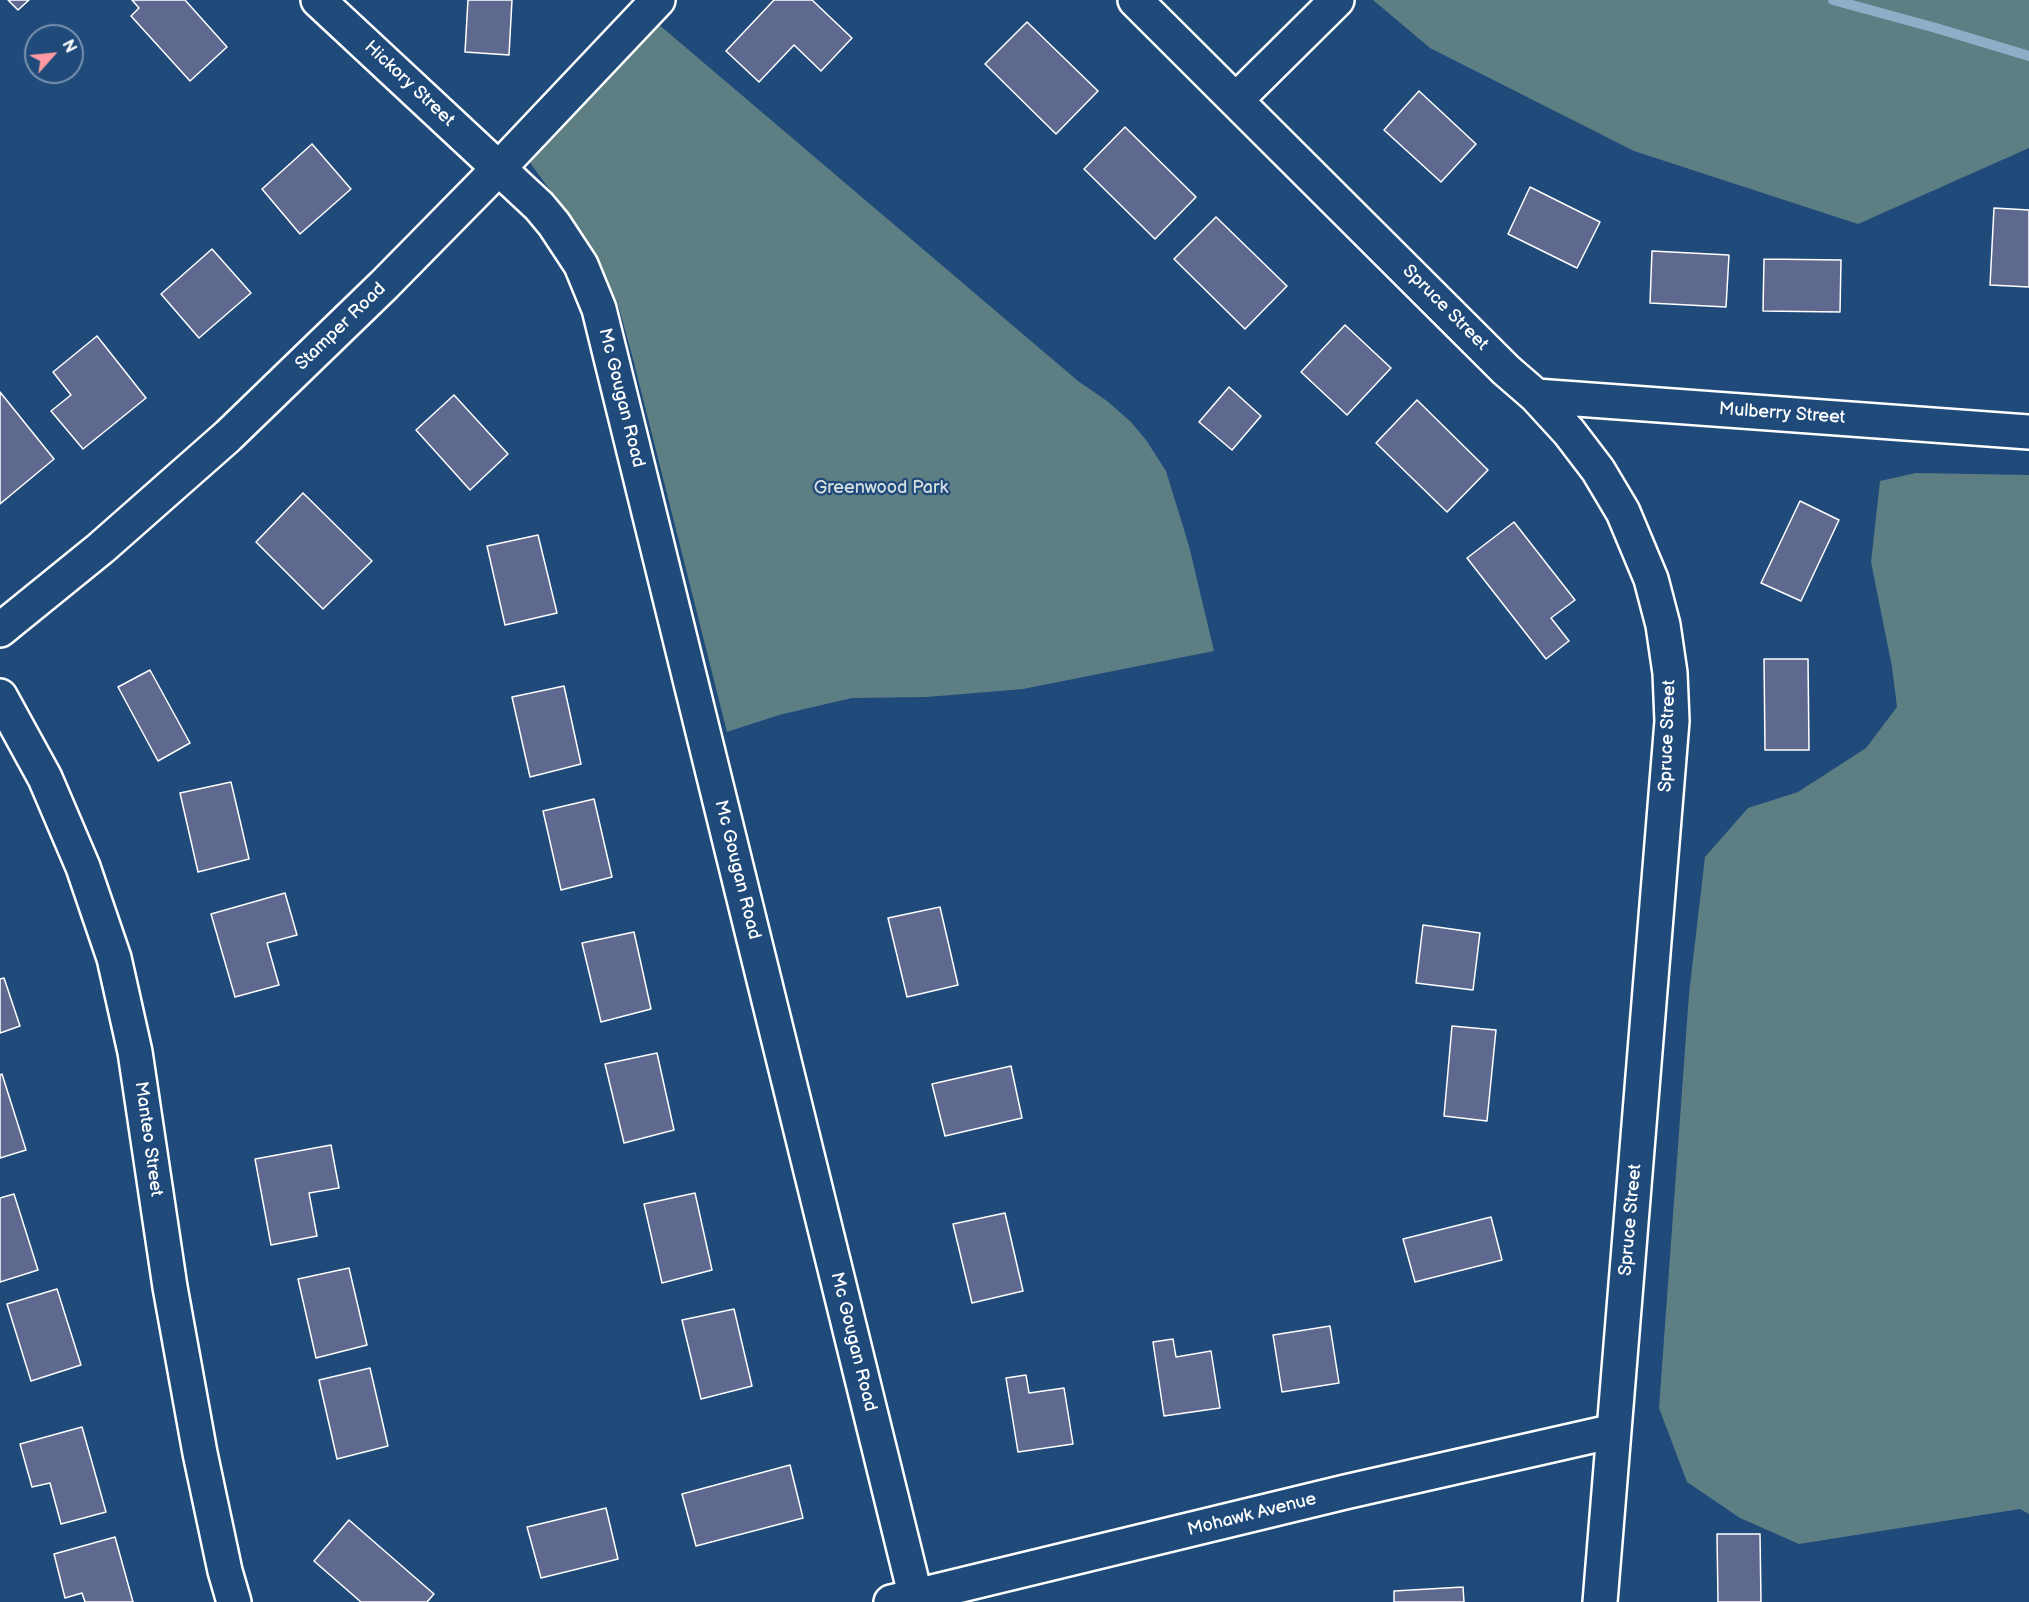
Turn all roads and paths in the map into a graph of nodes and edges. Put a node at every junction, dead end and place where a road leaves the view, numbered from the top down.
1 (318, 0) edge
2 (658, 0) edge
3 (1135, 0) edge
4 (1336, 0) edge
5 (1236, 100) junction
6 (499, 168) junction
7 (1536, 396) junction
8 (2029, 432) edge
9 (0, 630) edge
10 (0, 696) edge
11 (1614, 1431) junction
12 (908, 1600) edge
13 (234, 1602) edge
14 (1600, 1602) edge

1 - 6 street, Hickory Street
2 - 6 street, Stamper Road
3 - 5 street, Spruce Street
4 - 5 street
5 - 7 street, Spruce Street
6 - 9 street, Stamper Road
6 - 12 street, Mc Gougan Road
7 - 8 street, Mulberry Street
7 - 11 street, Spruce Street
10 - 13 street, Manteo Street
11 - 12 street, Mohawk Avenue
11 - 14 street, Spruce Street

